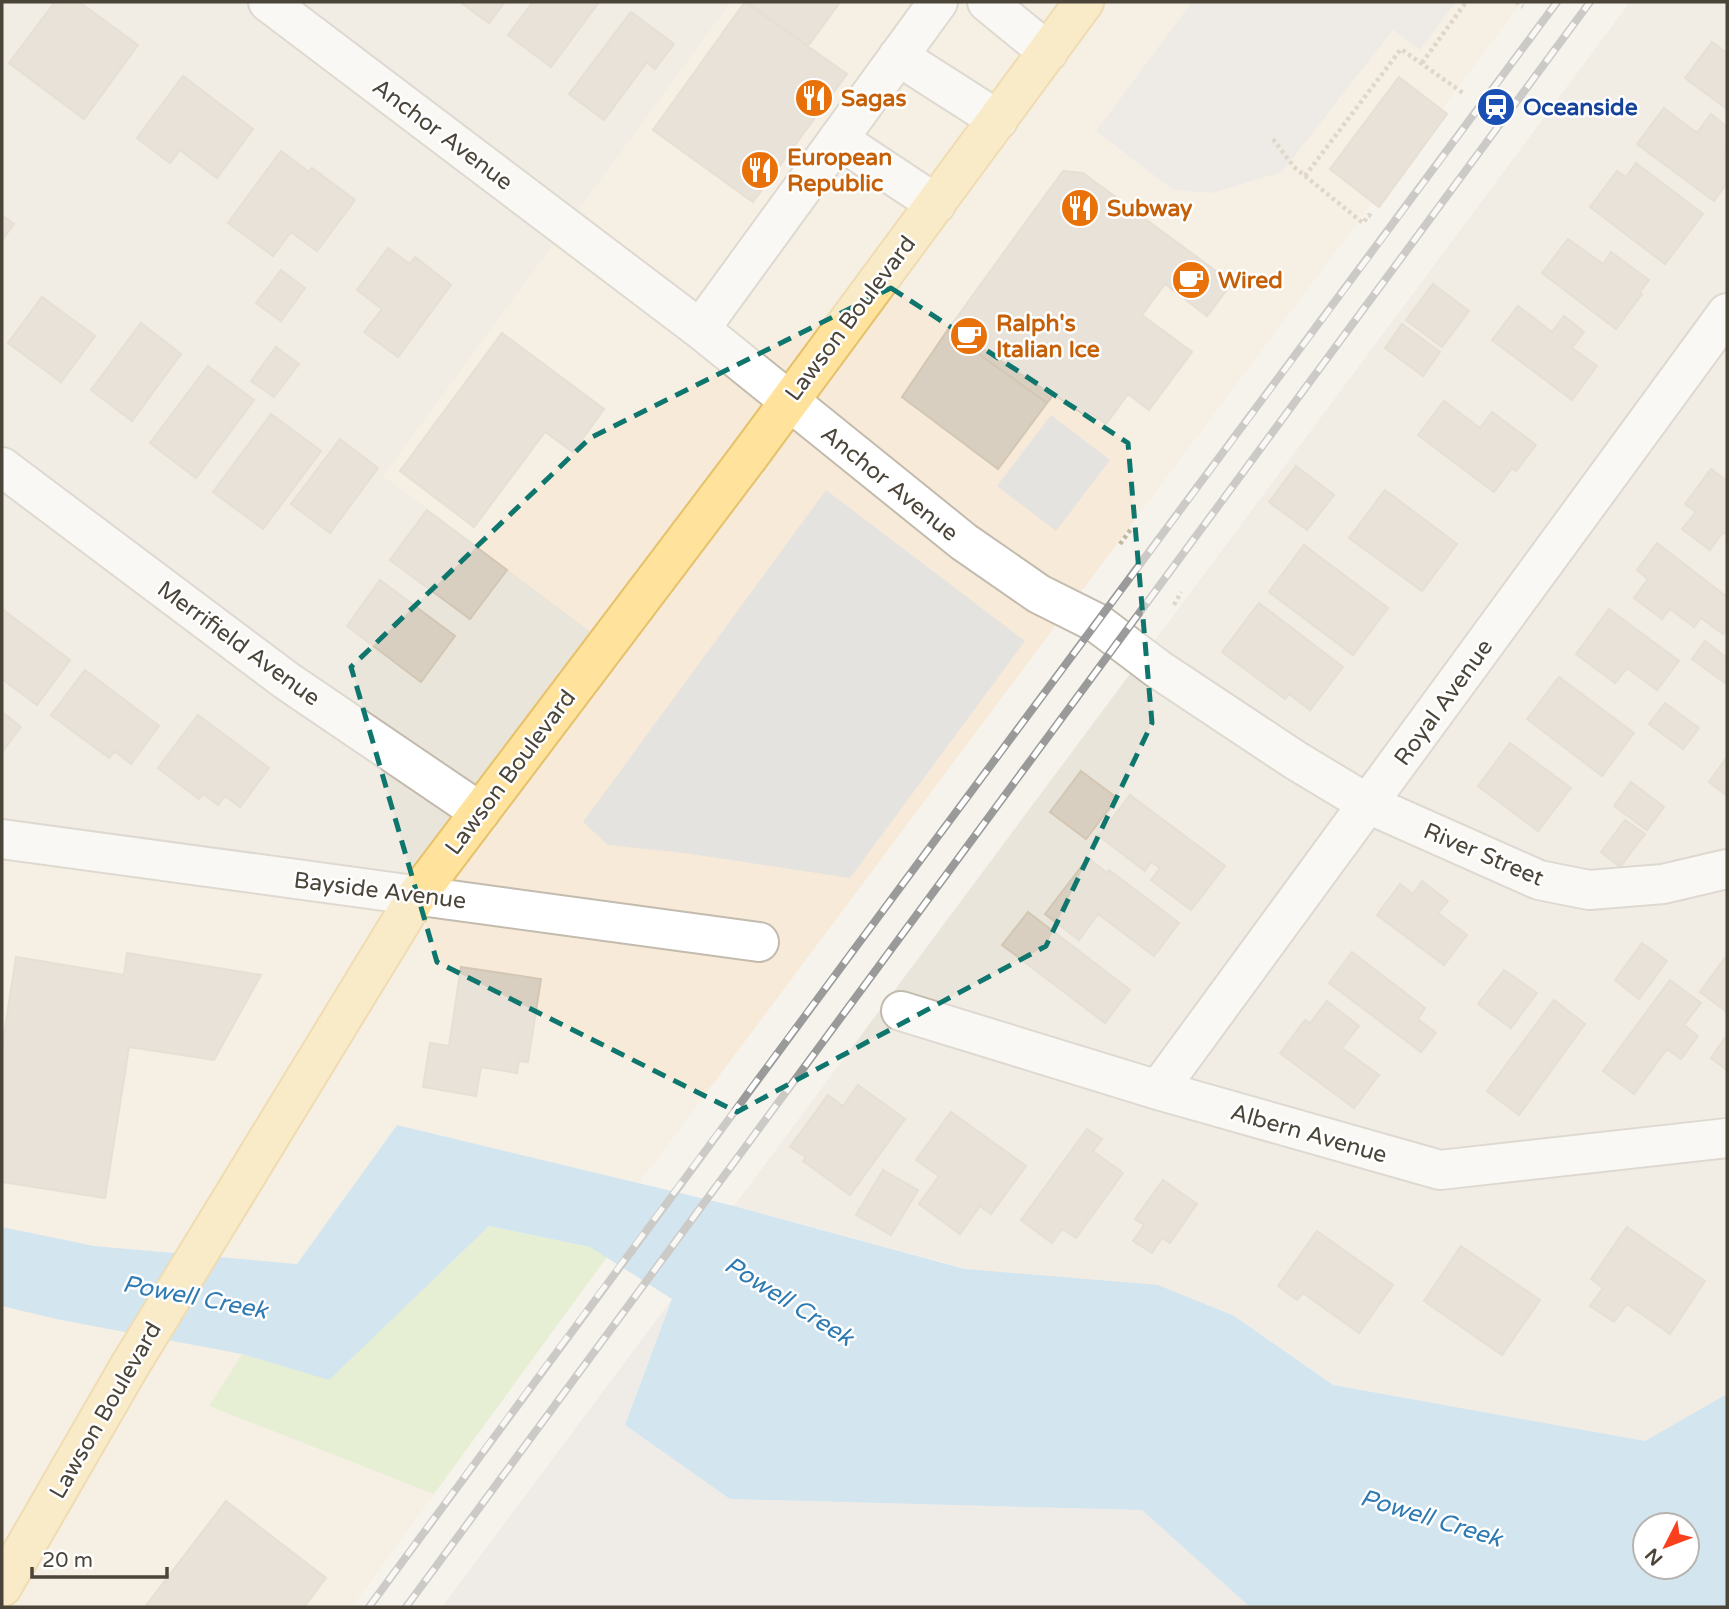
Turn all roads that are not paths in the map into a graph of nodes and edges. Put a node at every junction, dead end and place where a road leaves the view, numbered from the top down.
1 (268, 2) edge
2 (938, 2) edge
3 (987, 2) edge
4 (1084, 2) edge
5 (1048, 52) junction
6 (898, 56) junction
7 (998, 120) junction
8 (838, 139) junction
9 (936, 204) junction
10 (1727, 313) edge
11 (700, 328) junction
12 (788, 401) junction
13 (2, 467) edge
14 (1368, 804) junction
15 (480, 812) junction
16 (2, 839) edge
17 (1727, 869) edge
18 (418, 894) junction
19 (759, 942) dead end
20 (901, 1011) dead end
21 (1158, 1090) junction
22 (1727, 1138) edge
23 (2, 1587) edge

1 - 11 street, Anchor Avenue
2 - 6 street
3 - 5 street
4 - 5 main road, Lawson Boulevard
5 - 7 main road, Lawson Boulevard
6 - 7 street
6 - 8 street
7 - 9 main road, Lawson Boulevard
8 - 9 street
8 - 11 street
9 - 12 main road, Lawson Boulevard
10 - 14 street, Royal Avenue
11 - 12 street, Anchor Avenue
12 - 14 street, Anchor Avenue
12 - 15 main road, Lawson Boulevard
13 - 15 street, Merrifield Avenue
14 - 17 street, River Street
14 - 21 street, Royal Avenue
15 - 18 main road, Lawson Boulevard
16 - 18 street, Bayside Avenue
18 - 19 street, Bayside Avenue
18 - 23 main road, Lawson Boulevard
20 - 21 street, Albern Avenue
21 - 22 street, Albern Avenue

